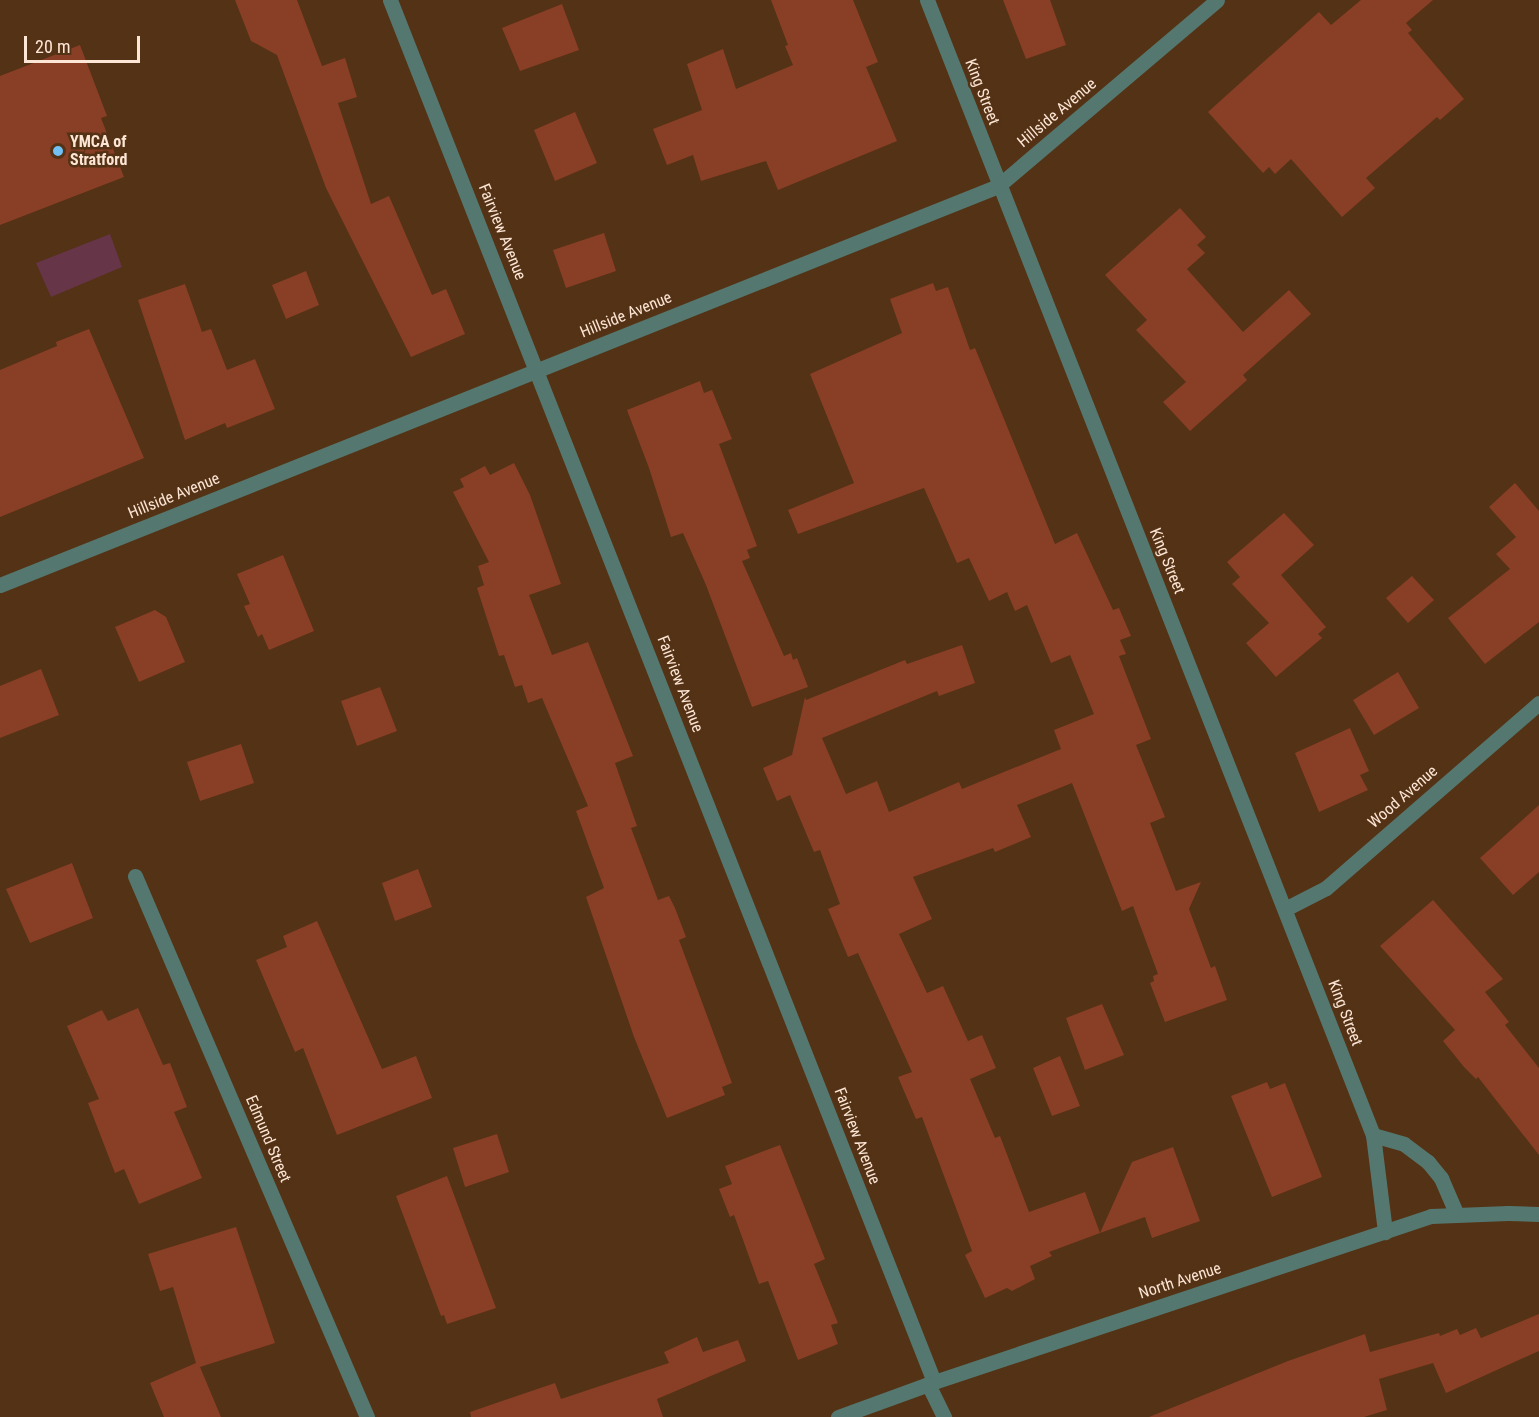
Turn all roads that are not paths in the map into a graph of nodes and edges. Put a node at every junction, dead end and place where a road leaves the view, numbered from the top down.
1 (390, 0) edge
2 (927, 0) edge
3 (1217, 0) edge
4 (998, 186) junction
5 (537, 370) junction
6 (0, 585) edge
7 (1539, 703) edge
8 (135, 876) dead end
9 (1285, 909) junction
10 (1373, 1135) junction
11 (1539, 1214) edge
12 (1457, 1215) junction
13 (1385, 1232) junction
14 (931, 1383) junction
15 (367, 1417) edge
16 (838, 1417) edge
17 (944, 1417) edge

1 - 5 street, Fairview Avenue
2 - 4 street, King Street
3 - 4 street, Hillside Avenue
4 - 5 street, Hillside Avenue
4 - 9 street, King Street
5 - 6 street, Hillside Avenue
5 - 14 street, Fairview Avenue
7 - 9 street, Wood Avenue
8 - 15 street, Edmund Street
9 - 10 street, King Street
10 - 12 street
10 - 13 street, King Street
11 - 12 street, North Avenue
12 - 13 street, North Avenue
13 - 14 street, North Avenue
14 - 16 street, North Avenue
14 - 17 street, Fairview Avenue

